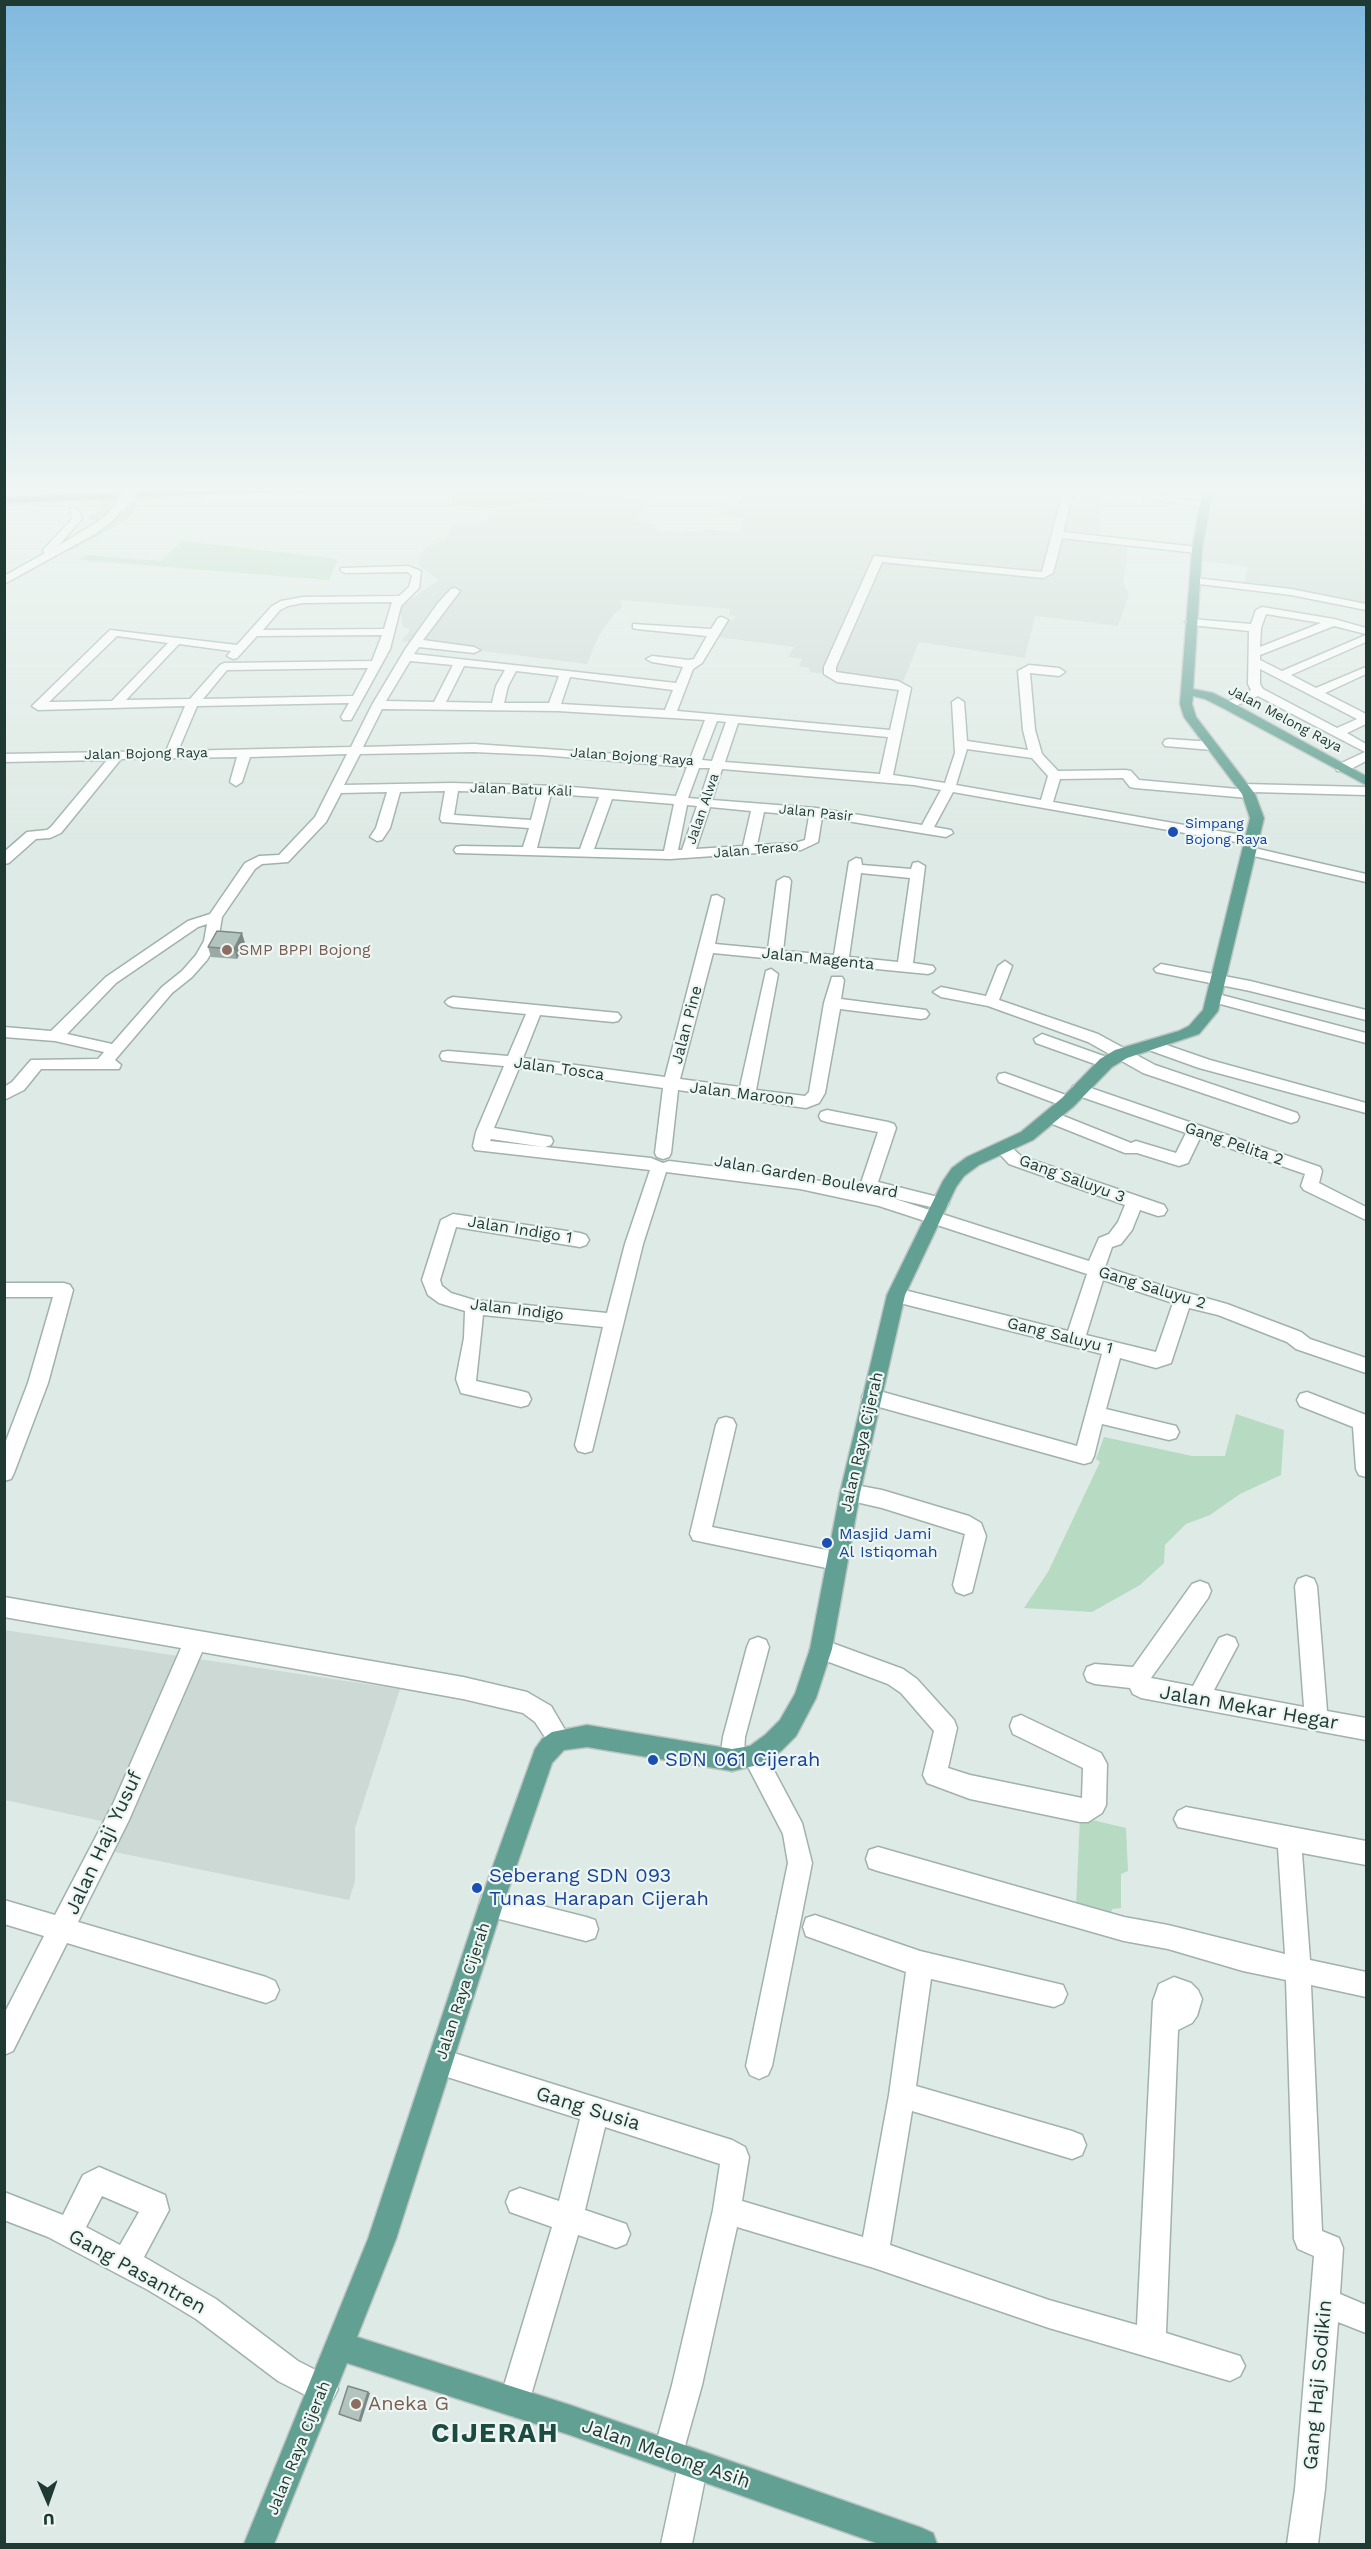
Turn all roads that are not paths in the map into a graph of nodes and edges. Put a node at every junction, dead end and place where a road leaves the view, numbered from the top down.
1 (280, 606) edge
2 (396, 606) edge
3 (442, 606) edge
4 (857, 606) edge
5 (1193, 606) edge
6 (1361, 606) edge
7 (722, 620) dead end
8 (1191, 622) junction
9 (1334, 622) junction
10 (637, 626) dead end
11 (1255, 628) junction
12 (1366, 631) edge
13 (389, 632) junction
14 (255, 633) junction
15 (715, 633) junction
16 (1366, 639) edge
17 (176, 641) junction
18 (416, 643) junction
19 (240, 649) junction
20 (474, 650) dead end
21 (408, 657) junction
22 (1254, 657) junction
23 (652, 659) dead end
24 (461, 662) junction
25 (377, 664) junction
26 (690, 664) junction
27 (224, 667) junction
28 (512, 667) junction
29 (1366, 670) edge
30 (1059, 672) dead end
31 (566, 673) junction
32 (1282, 675) junction
33 (1354, 676) junction
34 (1366, 682) edge
35 (681, 687) junction
36 (1186, 691) junction
37 (1258, 691) junction
38 (1316, 693) junction
39 (358, 699) junction
40 (958, 702) dead end
41 (192, 704) junction
42 (114, 705) junction
43 (378, 705) junction
44 (439, 705) junction
45 (497, 705) junction
46 (1227, 705) junction
47 (554, 707) junction
48 (670, 714) junction
49 (347, 717) dead end
50 (712, 717) junction
51 (733, 719) junction
52 (1366, 720) edge
53 (1337, 733) junction
54 (895, 734) junction
55 (1169, 743) dead end
56 (962, 744) junction
57 (1212, 746) junction
58 (1366, 749) edge
59 (356, 750) junction
60 (245, 752) junction
61 (171, 753) junction
62 (118, 755) junction
63 (1036, 755) junction
64 (1366, 756) edge
65 (4, 758) edge
66 (694, 762) junction
67 (719, 764) junction
68 (1342, 768) junction
69 (1055, 775) junction
70 (886, 778) junction
71 (1366, 781) edge
72 (236, 782) dead end
73 (950, 786) junction
74 (452, 787) junction
75 (395, 788) junction
76 (336, 789) junction
77 (545, 790) junction
78 (1246, 791) junction
79 (1366, 791) edge
80 (607, 794) junction
81 (681, 800) junction
82 (705, 802) junction
83 (1046, 804) junction
84 (758, 807) junction
85 (816, 812) junction
86 (536, 824) junction
87 (926, 829) junction
88 (946, 833) dead end
89 (377, 837) dead end
90 (1251, 846) junction
91 (461, 850) dead end
92 (749, 851) junction
93 (529, 852) junction
94 (585, 854) junction
95 (670, 855) junction
96 (687, 855) junction
97 (4, 860) edge
98 (1366, 878) edge
99 (784, 881) dead end
100 (717, 899) dead end
101 (215, 917) junction
102 (707, 948) junction
103 (775, 955) junction
104 (841, 961) junction
105 (1005, 966) dead end
106 (905, 967) junction
107 (928, 969) dead end
108 (1161, 969) dead end
109 (771, 974) dead end
110 (837, 980) dead end
111 (1216, 989) junction
112 (941, 992) dead end
113 (453, 1002) dead end
114 (991, 1002) junction
115 (832, 1003) junction
116 (535, 1010) junction
117 (921, 1014) dead end
118 (1366, 1015) edge
119 (613, 1017) dead end
120 (4, 1032) edge
121 (55, 1036) junction
122 (1366, 1038) edge
123 (1042, 1039) dead end
124 (1152, 1045) junction
125 (448, 1056) dead end
126 (1114, 1059) junction
127 (112, 1060) junction
128 (514, 1062) junction
129 (1005, 1078) dead end
130 (671, 1084) junction
131 (747, 1094) junction
132 (4, 1095) edge
133 (1073, 1096) junction
134 (1366, 1108) edge
135 (827, 1116) dead end
136 (1051, 1117) junction
137 (1291, 1117) dead end
138 (1195, 1131) junction
139 (1002, 1148) junction
140 (661, 1160) junction
141 (866, 1191) junction
142 (1135, 1202) junction
143 (937, 1210) junction
144 (1158, 1210) dead end
145 (1366, 1214) edge
146 (580, 1240) dead end
147 (1096, 1271) junction
148 (431, 1280) joint
149 (4, 1290) edge
150 (896, 1295) junction
151 (1183, 1299) junction
152 (474, 1307) junction
153 (613, 1321) junction
154 (1075, 1340) junction
155 (1113, 1349) junction
156 (1366, 1366) edge
157 (872, 1397) junction
158 (521, 1399) dead end
159 (1307, 1400) dead end
160 (1094, 1414) junction
161 (726, 1425) dead end
162 (1169, 1432) dead end
163 (585, 1445) dead end
164 (1366, 1468) edge
165 (4, 1473) edge
166 (850, 1493) junction
167 (836, 1561) junction
168 (964, 1585) dead end
169 (1306, 1586) dead end
170 (1200, 1591) dead end
171 (4, 1607) edge
172 (196, 1640) junction
173 (1227, 1645) dead end
174 (758, 1647) dead end
175 (821, 1648) junction
176 (1095, 1674) dead end
177 (1138, 1678) junction
178 (1198, 1698) junction
179 (1316, 1719) junction
180 (1022, 1726) dead end
181 (1366, 1730) edge
182 (560, 1740) junction
183 (743, 1758) junction
184 (1186, 1819) dead end
185 (1289, 1837) junction
186 (1366, 1853) edge
187 (878, 1859) dead end
188 (491, 1905) junction
189 (4, 1912) edge
190 (815, 1927) dead end
191 (63, 1929) junction
192 (586, 1929) dead end
193 (920, 1964) junction
194 (1297, 1970) junction
195 (1366, 1984) edge
196 (266, 1990) dead end
197 (1054, 1994) dead end
198 (1166, 2022) dead end
199 (4, 2042) edge
200 (441, 2062) junction
201 (759, 2066) dead end
202 (902, 2095) junction
203 (596, 2111) junction
204 (1072, 2145) dead end
205 (520, 2202) dead end
206 (4, 2206) edge
207 (727, 2210) junction
208 (569, 2218) junction
209 (68, 2234) junction
210 (616, 2234) dead end
211 (873, 2254) junction
212 (125, 2263) junction
213 (1325, 2303) junction
214 (1366, 2319) edge
215 (1151, 2343) junction
216 (340, 2346) junction
217 (1230, 2366) dead end
218 (323, 2389) junction
219 (514, 2402) junction
220 (681, 2459) junction
221 (259, 2544) edge
222 (676, 2544) edge
223 (922, 2544) edge
224 (1303, 2544) edge

1 - 14 street
2 - 13 street
3 - 18 street
4 - 54 street
5 - 8 main road, Jalan Raya Cijerah
6 - 9 street
7 - 15 street
8 - 11 street
8 - 36 main road, Jalan Raya Cijerah
9 - 11 street
9 - 12 street
9 - 22 street
10 - 15 street
11 - 22 street
13 - 14 street
13 - 25 street
14 - 19 street
15 - 26 street
16 - 32 street
17 - 19 street
17 - 42 street
17 - 42 street
18 - 20 street
18 - 21 street
19 - 27 street
21 - 24 street
21 - 43 street
22 - 32 street
22 - 37 street
23 - 26 street
24 - 28 street
24 - 44 street
25 - 27 street
25 - 39 street
26 - 35 street
27 - 41 street
28 - 31 street
28 - 45 street
29 - 33 street
30 - 63 street
31 - 35 street
31 - 47 street
32 - 38 street
33 - 34 street
33 - 38 street
35 - 48 street
36 - 46 main road, Jalan Melong Raya
36 - 57 main road, Jalan Raya Cijerah
37 - 46 street
37 - 53 street
38 - 52 street
39 - 41 street
39 - 49 street
40 - 56 street
41 - 42 street
41 - 61 street
43 - 44 street
43 - 59 street
44 - 45 street
45 - 47 street
46 - 68 main road, Jalan Melong Raya
47 - 48 street
48 - 50 street
50 - 51 street
50 - 66 street, Jalan Alwa
51 - 54 street
51 - 67 street, Jalan Alwa
52 - 53 street
53 - 58 street
54 - 70 street
55 - 57 street
56 - 63 street
56 - 73 street
57 - 78 main road, Jalan Raya Cijerah
59 - 60 street, Jalan Bojong Raya
59 - 66 street, Jalan Bojong Raya
59 - 76 street
60 - 61 street, Jalan Bojong Raya
60 - 72 street
61 - 62 street, Jalan Bojong Raya
62 - 65 street, Jalan Bojong Raya
62 - 97 street
63 - 69 street
64 - 68 street
66 - 67 street, Jalan Bojong Raya
66 - 81 street, Jalan Alwa
67 - 70 street, Jalan Bojong Raya
67 - 82 street, Jalan Alwa
68 - 71 main road, Jalan Melong Raya
69 - 78 street
69 - 83 street
70 - 73 street, Jalan Bojong Raya
73 - 83 street, Jalan Bojong Raya
73 - 87 street
74 - 75 street, Jalan Batu Kali
74 - 77 street, Jalan Batu Kali
74 - 86 street
75 - 76 street, Jalan Batu Kali
75 - 89 street
76 - 101 street
77 - 80 street, Jalan Batu Kali
77 - 86 street
78 - 79 street
78 - 90 main road, Jalan Raya Cijerah
80 - 81 street, Jalan Batu Kali
80 - 94 street
81 - 82 street, Jalan Batu Kali
81 - 95 street, Jalan Alwa
82 - 84 street, Jalan Pasir
82 - 96 street, Jalan Alwa
83 - 90 street, Jalan Bojong Raya
84 - 85 street, Jalan Pasir
84 - 92 street
85 - 87 street, Jalan Pasir
85 - 92 street, Jalan Teraso
86 - 93 street
87 - 88 street, Jalan Pasir
90 - 98 street, Jalan Bojong Raya
90 - 111 main road, Jalan Raya Cijerah
91 - 93 street, Jalan Teraso
92 - 96 street, Jalan Teraso
93 - 94 street, Jalan Teraso
94 - 95 street, Jalan Teraso
95 - 96 street, Jalan Teraso
99 - 103 street
100 - 102 street, Jalan Pine
101 - 121 street
101 - 127 street
102 - 103 street, Jalan Magenta
102 - 130 street, Jalan Pine
103 - 104 street, Jalan Magenta
104 - 106 street, Jalan Magenta
104 - 106 street
105 - 114 street
106 - 107 street, Jalan Magenta
108 - 111 street
109 - 131 street
110 - 115 street
111 - 118 street
111 - 122 street
111 - 124 main road, Jalan Raya Cijerah
112 - 114 street
113 - 116 street
114 - 126 street
115 - 117 street
115 - 131 street, Jalan Maroon
116 - 119 street
116 - 128 street
120 - 121 street
121 - 127 street
123 - 126 street
124 - 126 main road, Jalan Raya Cijerah
124 - 134 street
125 - 128 street, Jalan Tosca
126 - 133 main road, Jalan Raya Cijerah
126 - 137 street
127 - 132 street
128 - 130 street, Jalan Tosca
128 - 140 street, Jalan Garden Boulevard
129 - 133 street, Gang Pelita 2
130 - 131 street, Jalan Maroon
130 - 140 street, Jalan Pine
133 - 136 main road, Jalan Raya Cijerah
133 - 138 street, Gang Pelita 2
135 - 141 street
136 - 138 street
136 - 139 main road, Jalan Raya Cijerah
138 - 145 street, Gang Pelita 2
139 - 142 street, Gang Saluyu 3
139 - 143 main road, Jalan Raya Cijerah
140 - 141 street, Jalan Garden Boulevard
140 - 153 street, Jalan Pine
141 - 143 street, Jalan Garden Boulevard
142 - 144 street
142 - 147 street, Gang Saluyu 3
143 - 147 street, Gang Saluyu 2
143 - 150 main road, Jalan Raya Cijerah
146 - 148 street, Jalan Indigo 1
147 - 151 street, Gang Saluyu 2
147 - 154 street, Gang Saluyu 3
148 - 152 street, Jalan Indigo
149 - 165 street
150 - 154 street, Gang Saluyu 1
150 - 157 main road, Jalan Raya Cijerah
151 - 155 street, Gang Saluyu 1
151 - 156 street, Gang Saluyu 2
152 - 153 street, Jalan Indigo
152 - 158 street
153 - 163 street, Jalan Pine
154 - 155 street, Gang Saluyu 1
155 - 160 street
157 - 160 street
157 - 166 main road, Jalan Raya Cijerah
159 - 164 street
160 - 162 street
161 - 167 street
166 - 167 main road, Jalan Raya Cijerah
166 - 168 street
167 - 175 main road, Jalan Raya Cijerah
169 - 179 street
170 - 177 street, Jalan Mekar Hegar
171 - 172 street
172 - 182 street
172 - 191 street, Jalan Haji Yusuf
173 - 178 street
174 - 183 street
175 - 180 street
175 - 183 main road, Jalan Raya Cijerah
176 - 177 street
177 - 178 street, Jalan Mekar Hegar
178 - 179 street, Jalan Mekar Hegar
179 - 181 street, Jalan Mekar Hegar
182 - 183 main road
182 - 188 main road, Jalan Raya Cijerah
183 - 201 street
184 - 185 street
185 - 186 street
185 - 194 street
187 - 194 street
188 - 192 street
188 - 200 main road, Jalan Raya Cijerah
189 - 191 street
190 - 193 street
191 - 196 street
191 - 199 street, Jalan Haji Yusuf
193 - 197 street
193 - 202 street
194 - 195 street
194 - 213 street, Gang Haji Sodikin
198 - 215 street
200 - 203 street, Gang Susia
200 - 216 main road, Jalan Raya Cijerah
202 - 204 street
202 - 211 street
203 - 207 street, Gang Susia
203 - 208 street
205 - 208 street
206 - 209 street, Gang Pasantren
207 - 211 street
207 - 220 street
208 - 210 street
208 - 219 street
209 - 212 street, Gang Pasantren
209 - 212 street
211 - 215 street
212 - 218 street, Gang Pasantren
213 - 214 street
213 - 224 street, Gang Haji Sodikin
215 - 217 street
216 - 218 main road, Jalan Raya Cijerah
216 - 219 main road, Jalan Melong Asih
218 - 221 main road, Jalan Raya Cijerah
219 - 220 main road, Jalan Melong Asih
220 - 222 street
220 - 223 main road, Jalan Melong Asih

